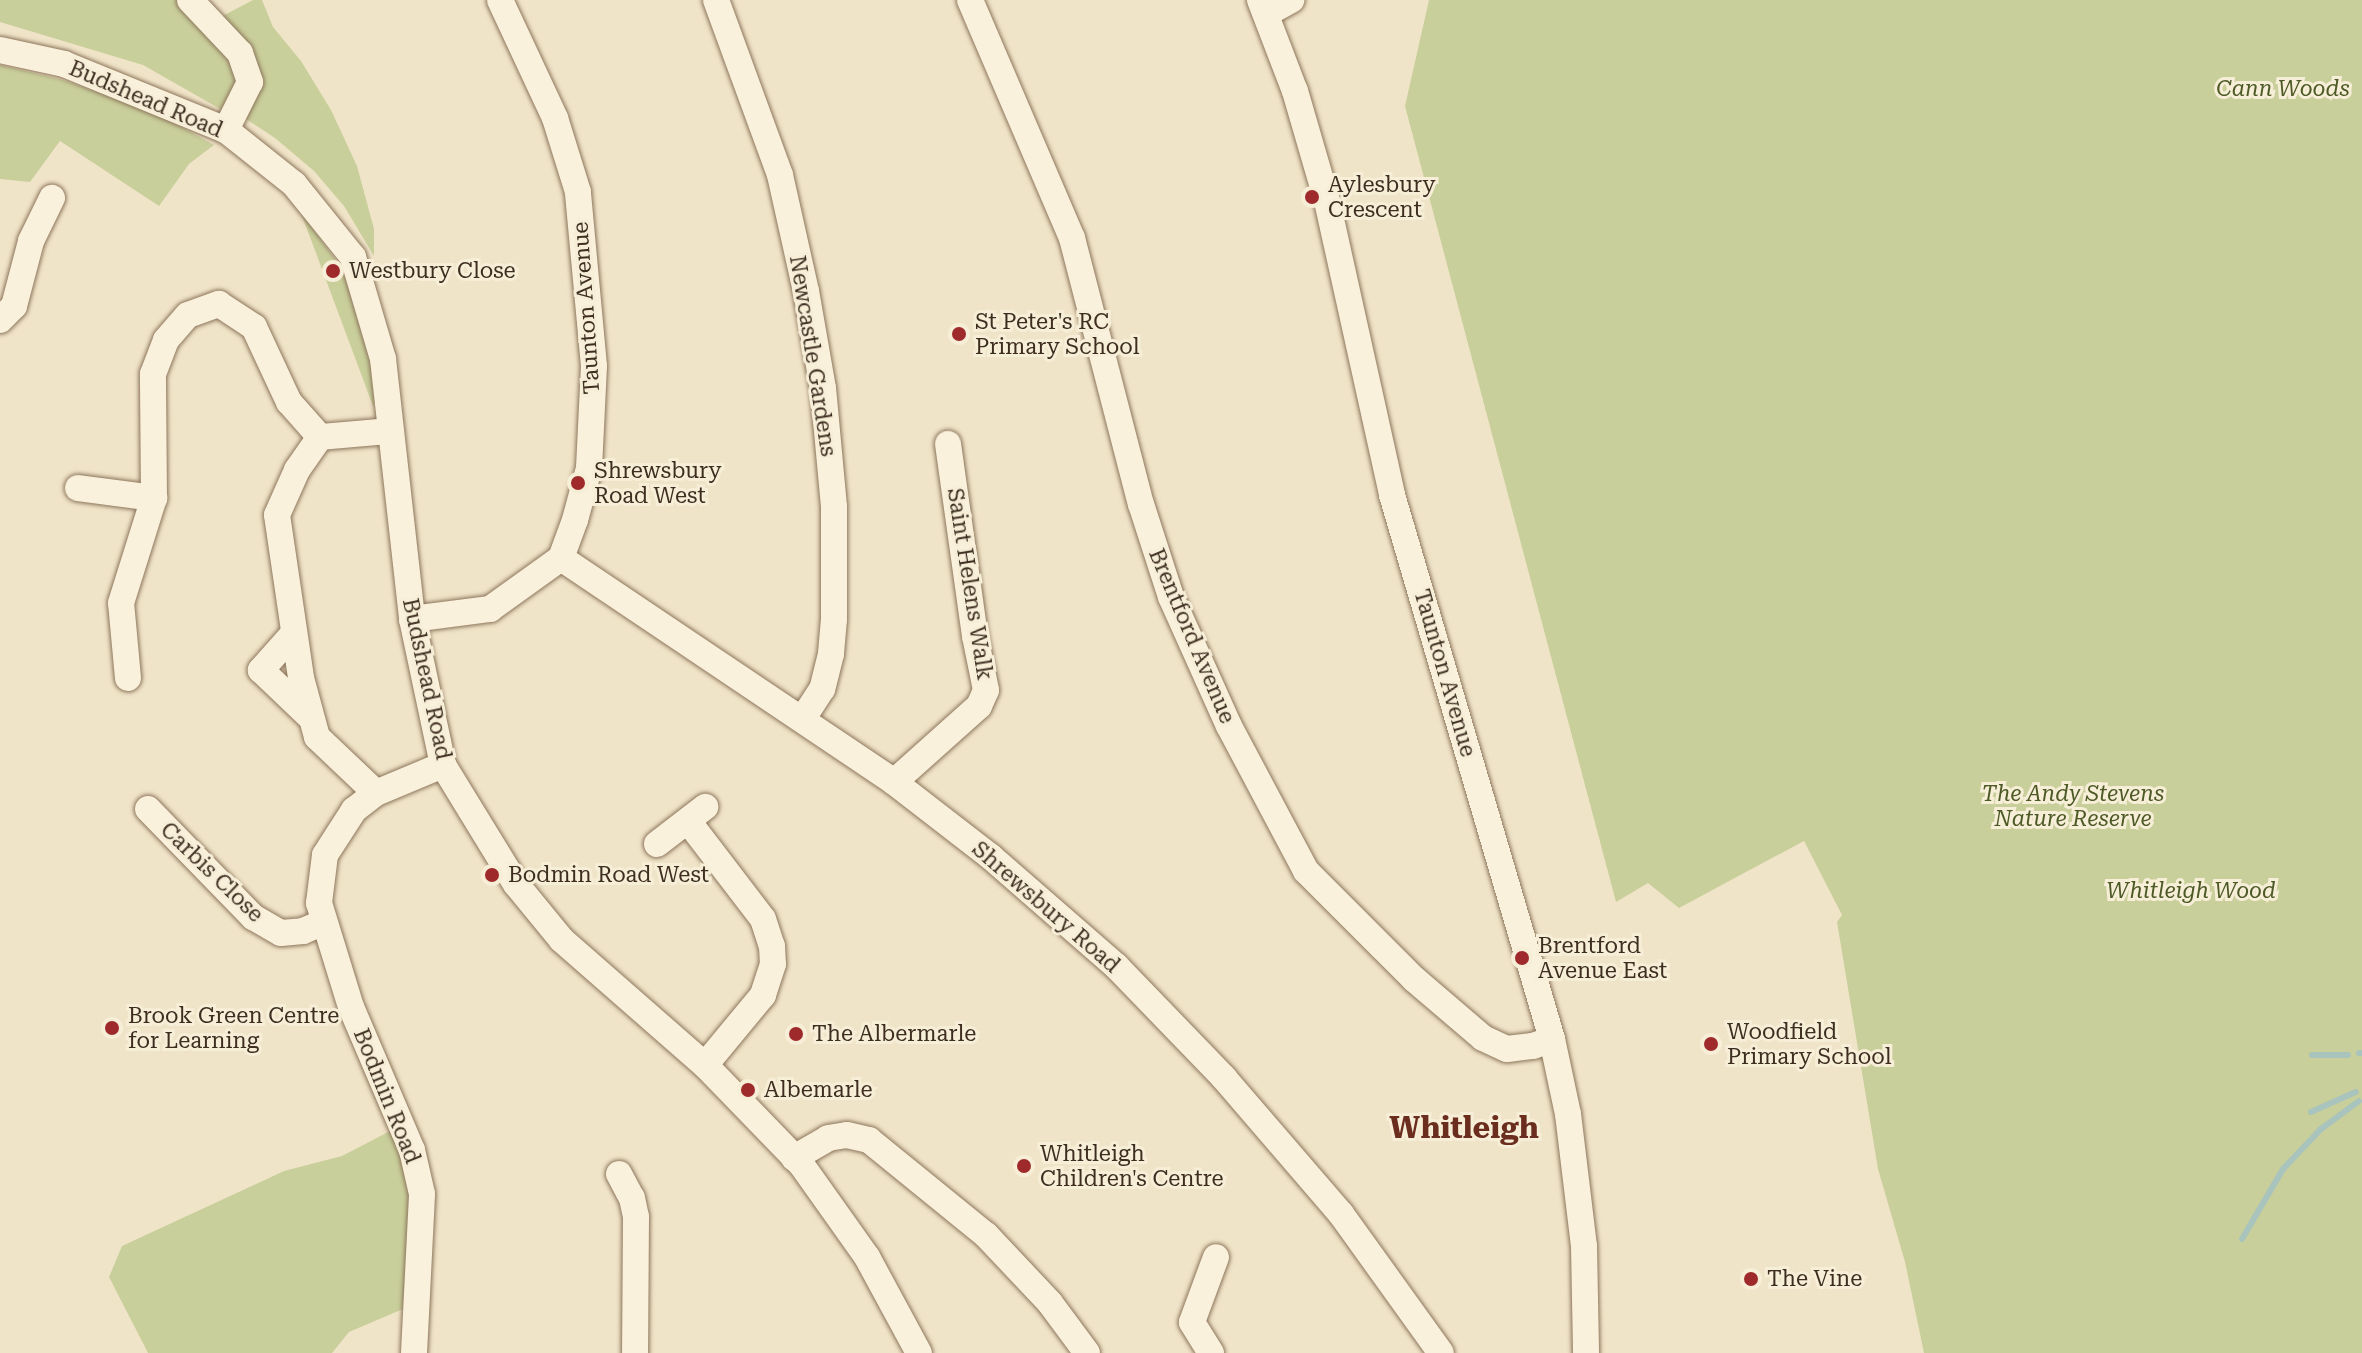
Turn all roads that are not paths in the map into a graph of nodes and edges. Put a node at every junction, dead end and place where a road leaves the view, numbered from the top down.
1 (190, 0) edge
2 (500, 0) edge
3 (716, 0) edge
4 (970, 0) edge
5 (1291, 0) edge
6 (1263, 7) edge
7 (0, 50) edge
8 (226, 130) junction
9 (52, 198) dead end
10 (0, 320) edge
11 (390, 431) junction
12 (320, 437) junction
13 (948, 444) dead end
14 (78, 488) dead end
15 (154, 498) junction
16 (561, 558) junction
17 (412, 619) junction
18 (294, 633) junction
19 (128, 678) dead end
20 (311, 718) junction
21 (803, 718) junction
22 (443, 765) junction
23 (894, 782) junction
24 (376, 793) junction
25 (148, 809) dead end
26 (657, 844) dead end
27 (324, 922) junction
28 (1552, 1039) junction
29 (705, 1065) junction
30 (794, 1158) junction
31 (619, 1174) dead end
32 (1216, 1257) dead end
33 (414, 1353) edge
34 (635, 1353) edge
35 (919, 1353) edge
36 (1087, 1353) edge
37 (1211, 1353) edge
38 (1441, 1353) edge
39 (1586, 1353) edge

1 - 8 street
2 - 16 street, Taunton Avenue
3 - 21 street, Newcastle Gardens
4 - 28 street, Brentford Avenue
5 - 6 street
6 - 28 street, Taunton Avenue
7 - 8 street, Budshead Road
8 - 11 street, Budshead Road
9 - 10 street
11 - 12 street
11 - 17 street, Budshead Road
12 - 15 street
12 - 18 street
13 - 23 street, Saint Helens Walk
14 - 15 street
15 - 19 street
16 - 17 street
16 - 21 street, Shrewsbury Road
17 - 22 street, Budshead Road
18 - 20 street
18 - 20 street
20 - 24 street
21 - 23 street, Shrewsbury Road
22 - 24 street, Bodmin Road
22 - 29 street, Budshead Road
23 - 38 street, Shrewsbury Road
24 - 27 street, Bodmin Road
25 - 27 street, Carbis Close
26 - 29 street
27 - 33 street, Bodmin Road
28 - 39 street, Taunton Avenue
29 - 30 street, Budshead Road
30 - 35 street, Budshead Road
30 - 36 street
31 - 34 street
32 - 37 street

